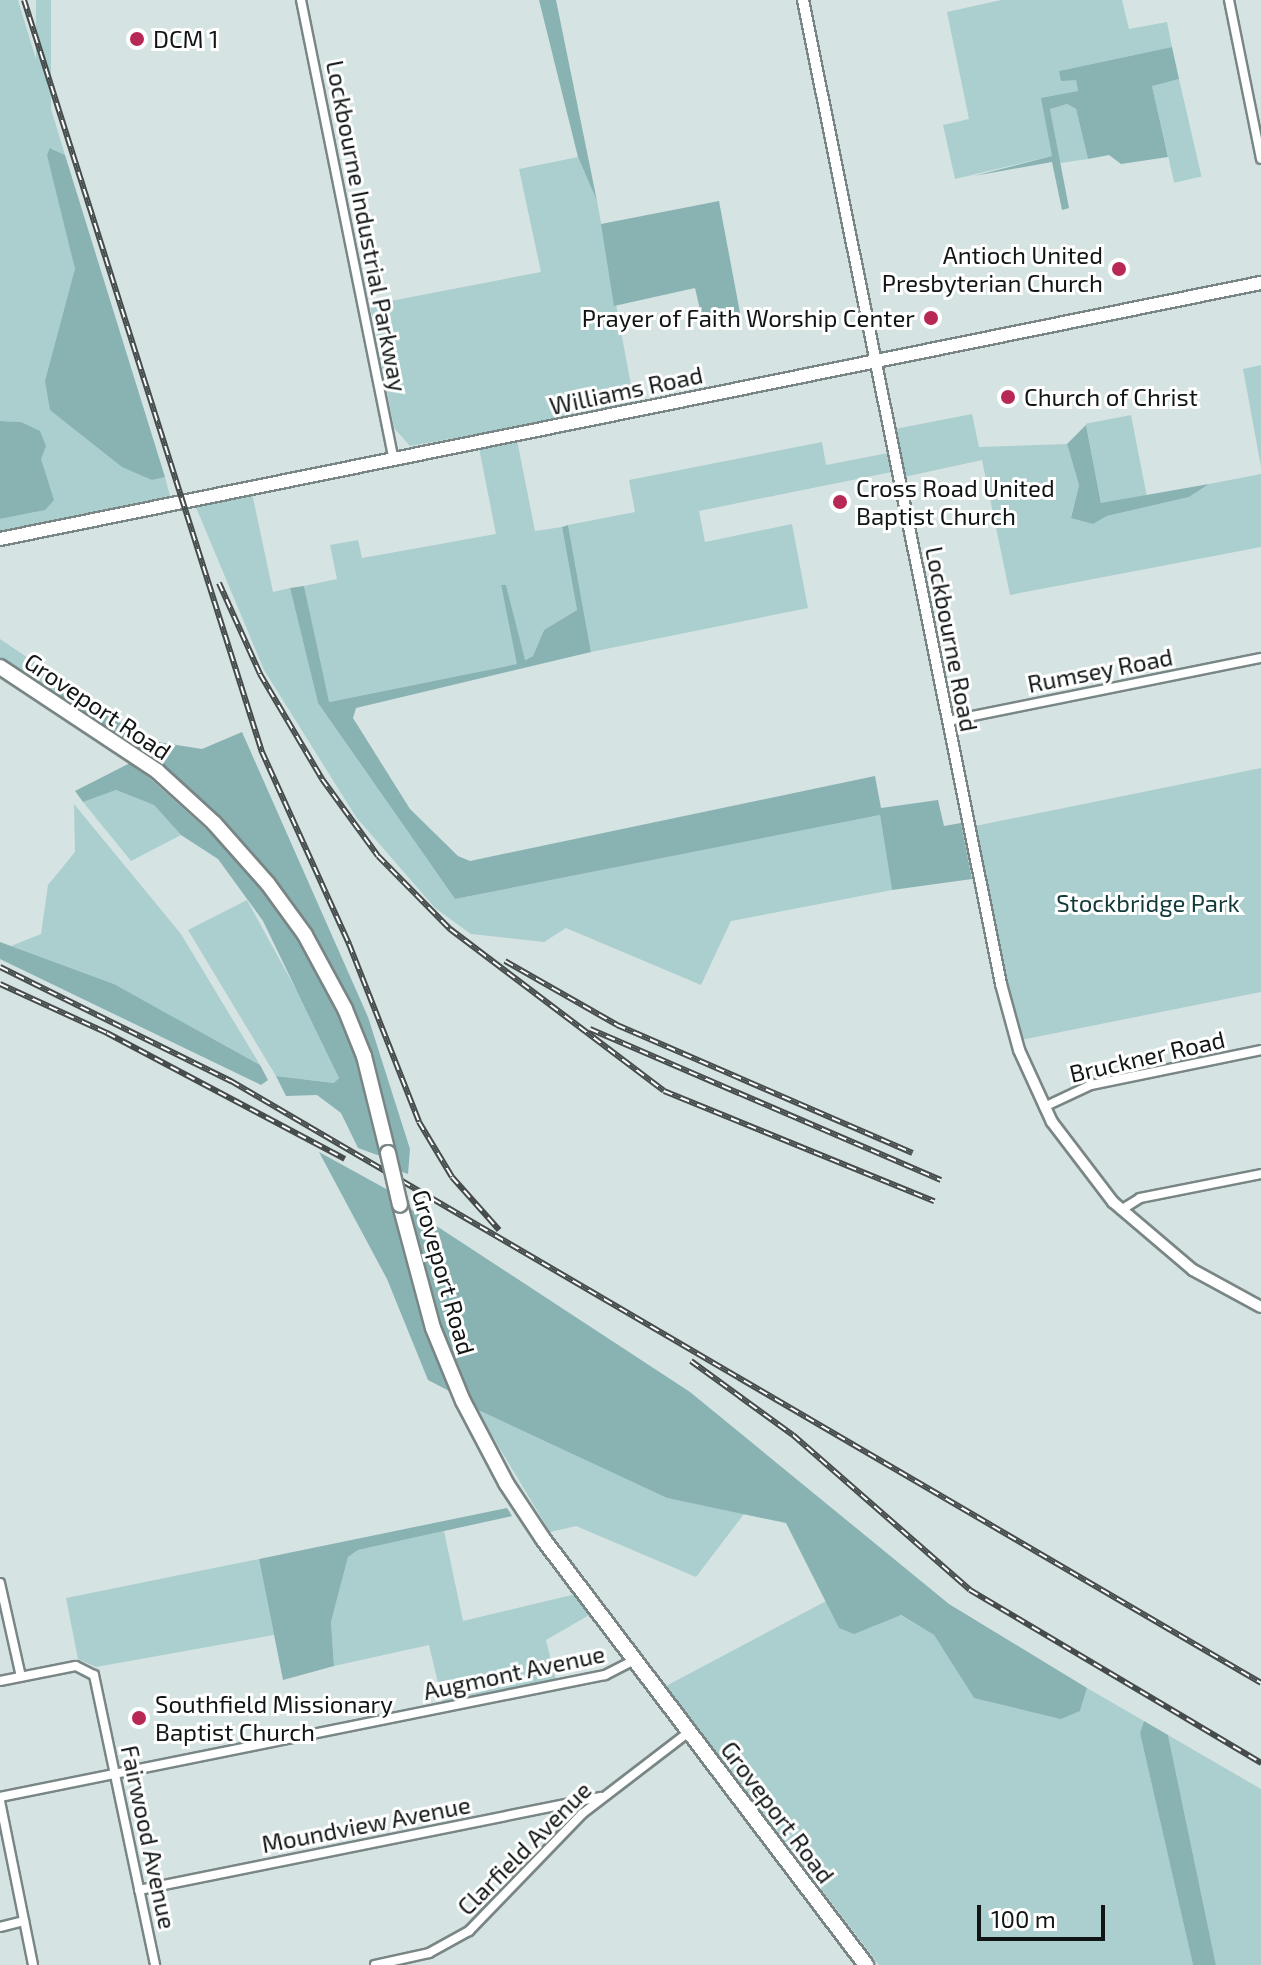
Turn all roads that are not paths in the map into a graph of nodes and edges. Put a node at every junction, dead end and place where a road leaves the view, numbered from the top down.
1 (301, 0) edge
2 (803, 0) edge
3 (1229, 0) edge
4 (1261, 159) edge
5 (1261, 283) edge
6 (876, 362) junction
7 (394, 460) junction
8 (0, 539) edge
9 (1261, 658) edge
10 (0, 667) edge
11 (948, 721) junction
12 (1261, 1050) edge
13 (1044, 1107) junction
14 (1261, 1174) edge
15 (1121, 1210) junction
16 (1261, 1307) edge
17 (0, 1583) edge
18 (635, 1660) junction
19 (21, 1677) junction
20 (0, 1681) edge
21 (689, 1732) junction
22 (115, 1774) junction
23 (601, 1797) junction
24 (0, 1799) edge
25 (139, 1890) junction
26 (24, 1921) junction
27 (0, 1927) edge
28 (33, 1965) edge
29 (155, 1965) edge
30 (375, 1965) edge
31 (866, 1965) edge

1 - 7 street, Lockbourne Industrial Parkway
2 - 6 street, Lockbourne Road
3 - 4 street
5 - 6 main road, Williams Road
6 - 7 main road, Williams Road
6 - 11 street, Lockbourne Road
7 - 8 main road, Williams Road
9 - 11 street, Rumsey Road
10 - 18 main road, Groveport Road, bridge
11 - 13 street, Lockbourne Road
12 - 13 street, Bruckner Road
13 - 15 street, Lockbourne Road
14 - 15 street
15 - 16 street, Lockbourne Road
17 - 19 street
18 - 21 main road, Groveport Road
18 - 22 street, Augmont Avenue
19 - 20 street
19 - 22 street, Fairwood Avenue
21 - 23 street, Clarfield Avenue
21 - 31 main road, Groveport Road
22 - 24 street, Augmont Avenue
22 - 25 street, Fairwood Avenue
23 - 25 street, Moundview Avenue
23 - 30 street, Clarfield Avenue
24 - 26 street
25 - 29 street, Fairwood Avenue
26 - 27 street
26 - 28 street

